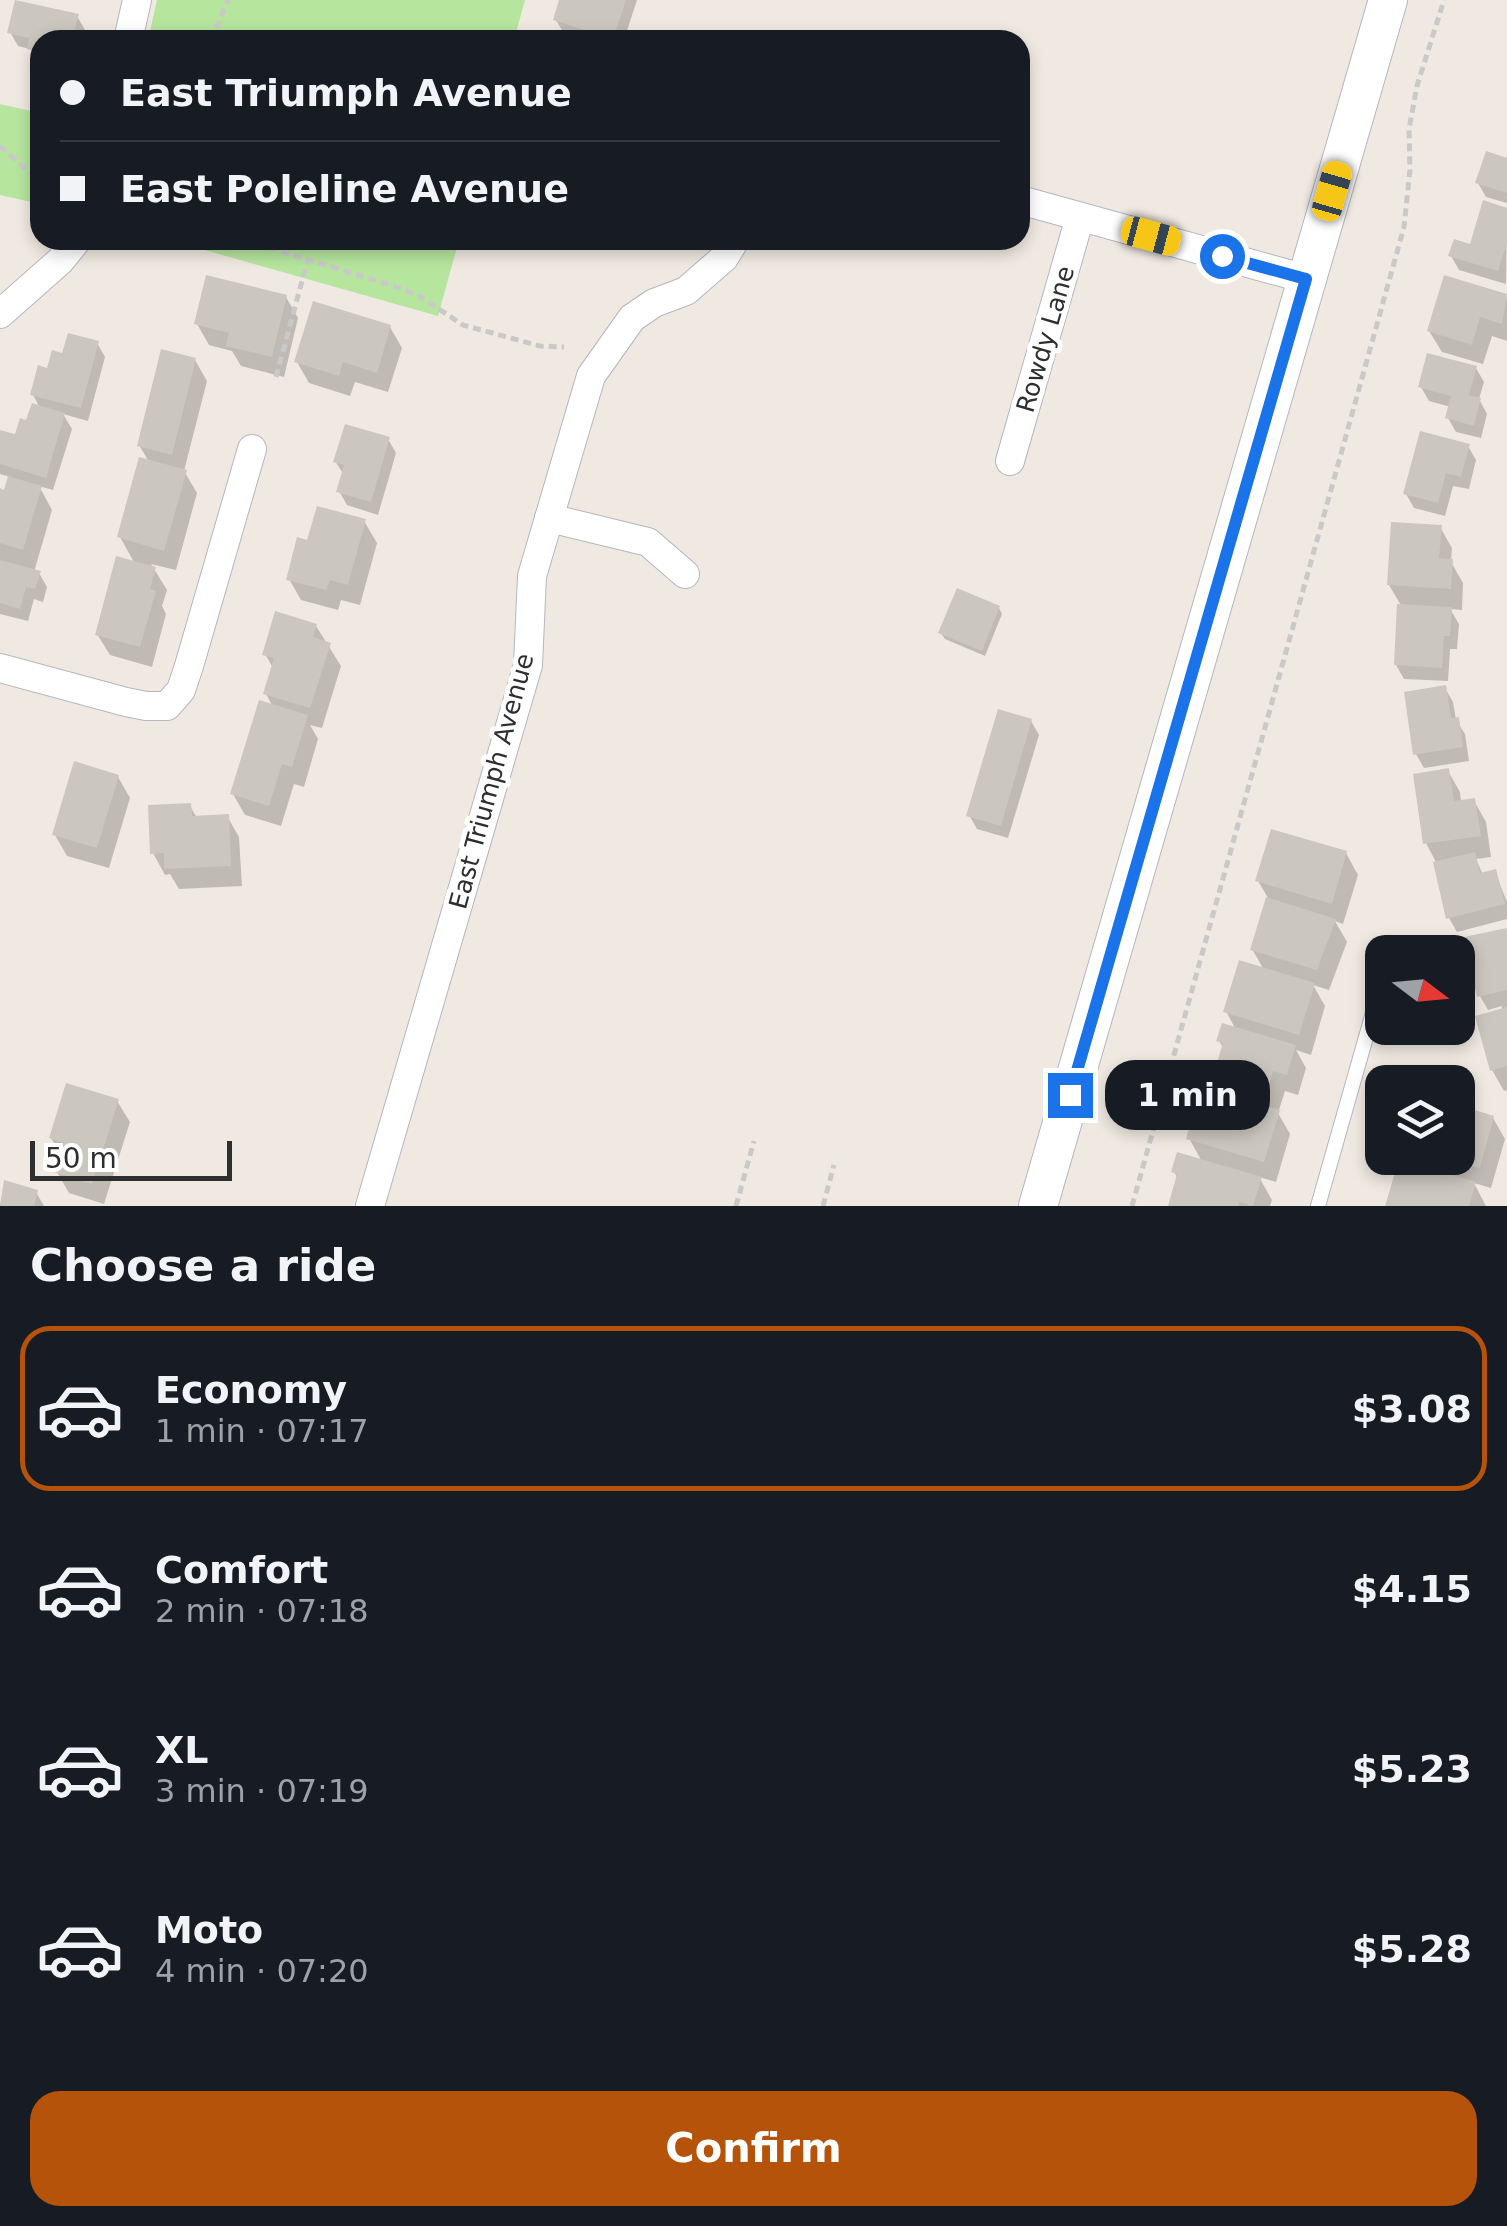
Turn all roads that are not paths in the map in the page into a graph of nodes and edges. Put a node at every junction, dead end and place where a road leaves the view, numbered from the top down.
1 (138, 0) edge
2 (1388, 0) edge
3 (130, 30) edge
4 (1030, 203) edge
5 (1080, 217) junction
6 (69, 250) edge
7 (729, 250) edge
8 (1306, 279) junction
9 (0, 314) edge
10 (252, 449) dead end
11 (1010, 461) dead end
12 (550, 518) junction
13 (685, 574) dead end
14 (0, 668) edge
15 (1365, 1041) edge
16 (370, 1206) edge
17 (1038, 1206) edge
18 (1318, 1206) edge

1 - 3 street
2 - 8 main road
4 - 5 street
5 - 8 street
5 - 11 street, Rowdy Lane
6 - 9 street
7 - 12 street, East Triumph Avenue
8 - 17 main road
10 - 14 street
12 - 13 street
12 - 16 street, East Triumph Avenue
15 - 18 lane

